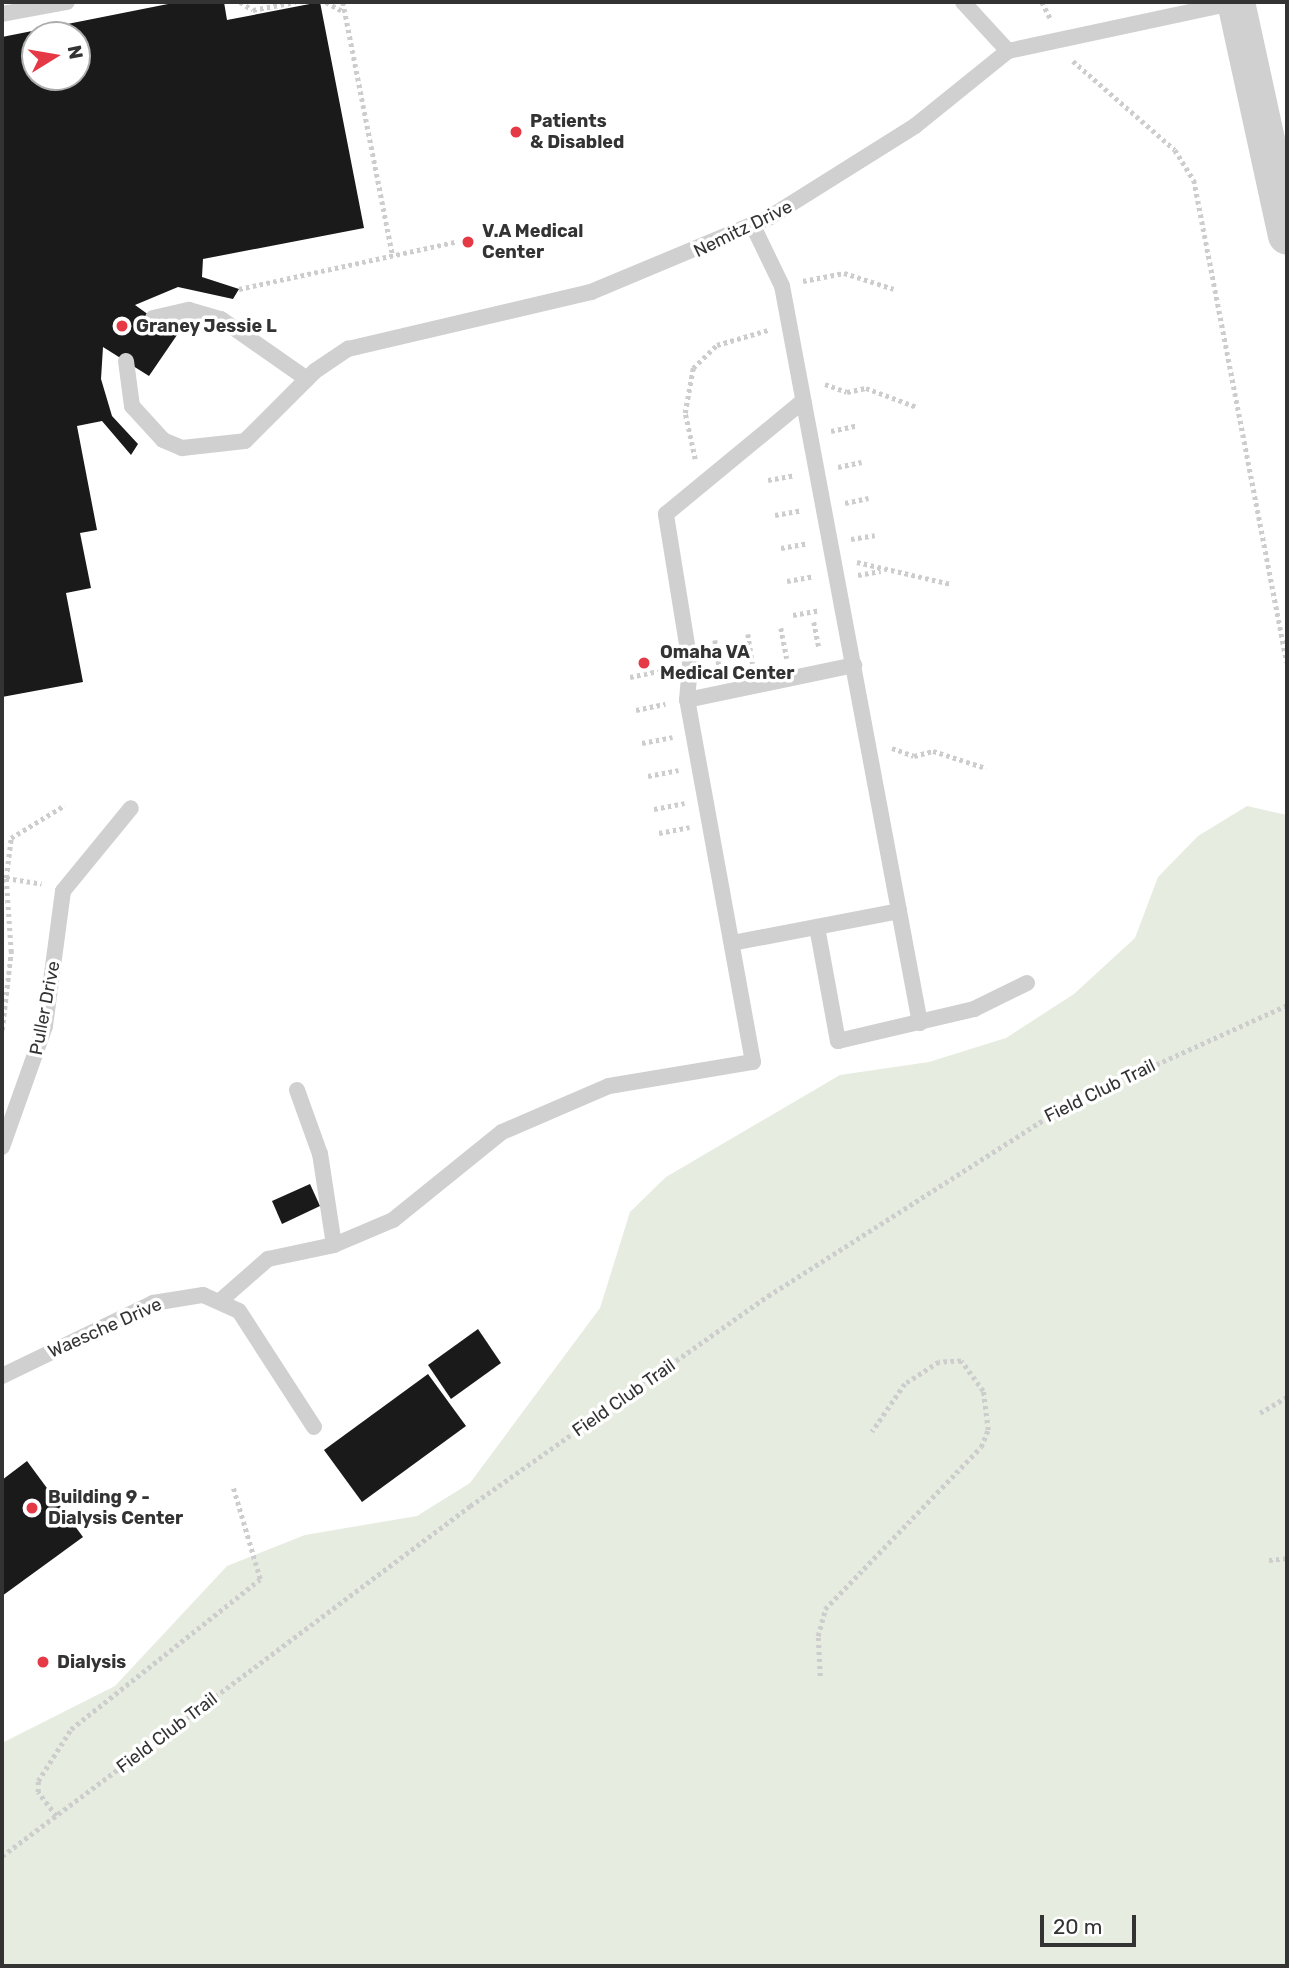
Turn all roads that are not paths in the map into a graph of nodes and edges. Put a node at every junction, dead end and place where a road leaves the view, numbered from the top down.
1 (67, 2) edge
2 (963, 2) edge
3 (1236, 2) edge
4 (2, 14) edge
5 (1008, 51) junction
6 (752, 226) junction
7 (1287, 235) edge
8 (153, 318) dead end
9 (126, 361) dead end
10 (307, 379) junction
11 (803, 401) junction
12 (854, 665) junction
13 (687, 701) junction
14 (131, 808) dead end
15 (899, 911) junction
16 (817, 927) junction
17 (732, 943) junction
18 (1027, 983) dead end
19 (920, 1023) junction
20 (297, 1090) dead end
21 (2, 1147) edge
22 (334, 1245) junction
23 (220, 1301) junction
24 (2, 1376) edge
25 (314, 1427) dead end

1 - 4 lane
2 - 5 lane
3 - 5 lane, Nemitz Drive
3 - 7 street
5 - 6 lane, Nemitz Drive
6 - 10 lane, Nemitz Drive
6 - 11 lane
8 - 10 lane
9 - 10 lane, Nemitz Drive
11 - 12 lane
11 - 13 lane
12 - 13 lane
12 - 15 lane
13 - 17 lane
14 - 21 lane, Puller Drive
15 - 16 lane
15 - 19 lane
16 - 17 lane
16 - 19 lane
17 - 22 lane
18 - 19 lane
20 - 22 lane
22 - 23 lane
23 - 24 lane, Waesche Drive
23 - 25 lane

